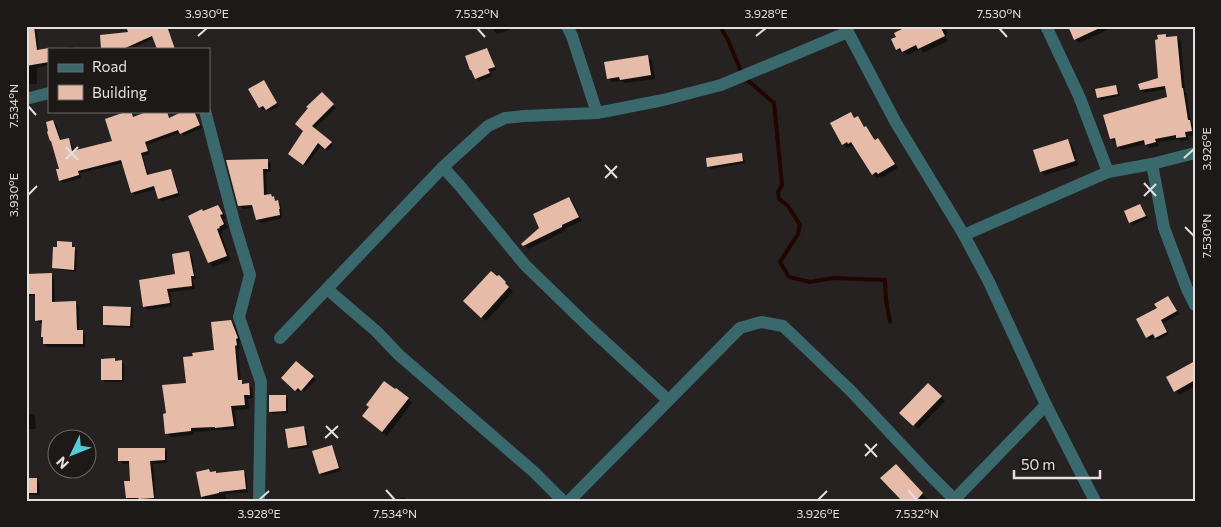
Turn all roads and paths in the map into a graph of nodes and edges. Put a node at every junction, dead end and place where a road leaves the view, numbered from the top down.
1 (567, 26) edge
2 (1046, 26) edge
3 (848, 29) edge
4 (48, 93) edge
5 (26, 99) edge
6 (204, 112) edge
7 (597, 113) junction
8 (1195, 153) edge
9 (1152, 164) junction
10 (443, 167) junction
11 (1108, 172) junction
12 (964, 235) junction
13 (327, 289) junction
14 (1195, 305) edge
15 (280, 338) dead end
16 (668, 400) junction
17 (1046, 405) junction
18 (953, 500) edge
19 (259, 501) edge
20 (563, 501) edge
21 (570, 501) edge
22 (1095, 501) edge

1 - 7 street
2 - 11 street
3 - 7 street
3 - 12 street
4 - 5 street
6 - 19 street
7 - 10 street
8 - 9 street
9 - 11 street
9 - 14 street
10 - 13 street
10 - 16 street
11 - 12 street
12 - 17 street
13 - 15 street
13 - 20 street
16 - 18 street
16 - 21 street
17 - 18 street
17 - 22 street

